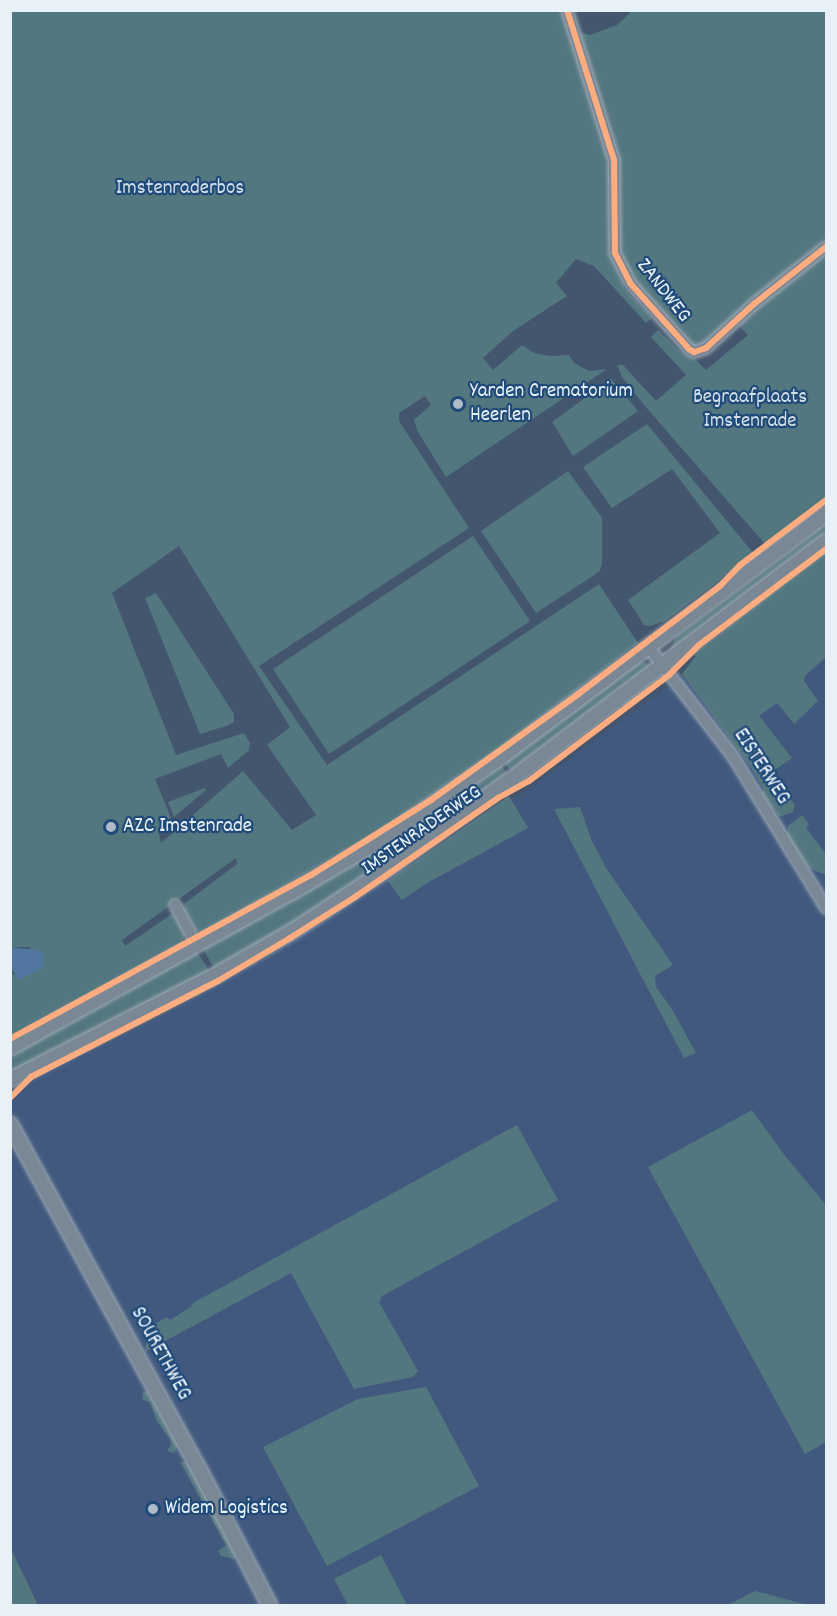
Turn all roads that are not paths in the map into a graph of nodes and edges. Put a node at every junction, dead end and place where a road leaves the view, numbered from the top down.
1 (567, 10) edge
2 (826, 247) edge
3 (826, 514) edge
4 (826, 541) edge
5 (649, 648) junction
6 (662, 665) junction
7 (823, 893) edge
8 (175, 905) dead end
9 (826, 908) edge
10 (197, 945) junction
11 (10, 1048) edge
12 (10, 1080) edge
13 (10, 1124) edge
14 (270, 1605) edge

1 - 2 street, ZANDWEG
3 - 5 street, IMSTENRADERWEG
4 - 6 street, IMSTENRADERWEG
5 - 6 street, EISTERWEG
5 - 10 street, IMSTENRADERWEG
6 - 7 street, EISTERWEG
6 - 12 street, IMSTENRADERWEG
7 - 9 street, EISTERWEG
8 - 10 street
10 - 11 street, IMSTENRADERWEG
13 - 14 street, SOURETHWEG

